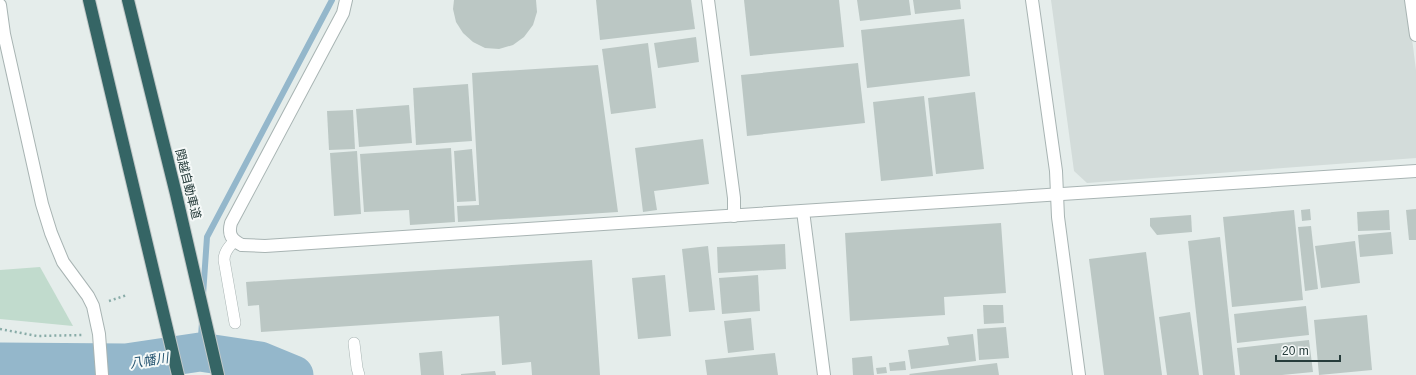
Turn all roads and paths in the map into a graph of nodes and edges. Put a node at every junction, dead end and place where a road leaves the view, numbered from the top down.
1 (89, 0) edge
2 (128, 0) edge
3 (346, 0) edge
4 (708, 0) edge
5 (1032, 0) edge
6 (1411, 0) edge
7 (0, 5) edge
8 (1416, 35) edge
9 (1416, 171) edge
10 (1058, 194) junction
11 (803, 211) junction
12 (734, 216) junction
13 (238, 243) junction
14 (234, 323) dead end
15 (0, 329) edge
16 (99, 338) junction
17 (354, 344) dead end
18 (102, 375) edge
19 (178, 375) edge
20 (218, 375) edge
21 (359, 375) edge
22 (824, 375) edge
23 (1079, 375) edge

1 - 19 highway
2 - 20 highway, 関越自動車道
3 - 13 street
4 - 12 street
5 - 10 street
6 - 8 street
7 - 16 street
9 - 10 street
10 - 11 street
10 - 23 street
11 - 12 street
11 - 22 street
12 - 13 street
13 - 14 lane
15 - 16 path
16 - 18 street
17 - 21 lane

